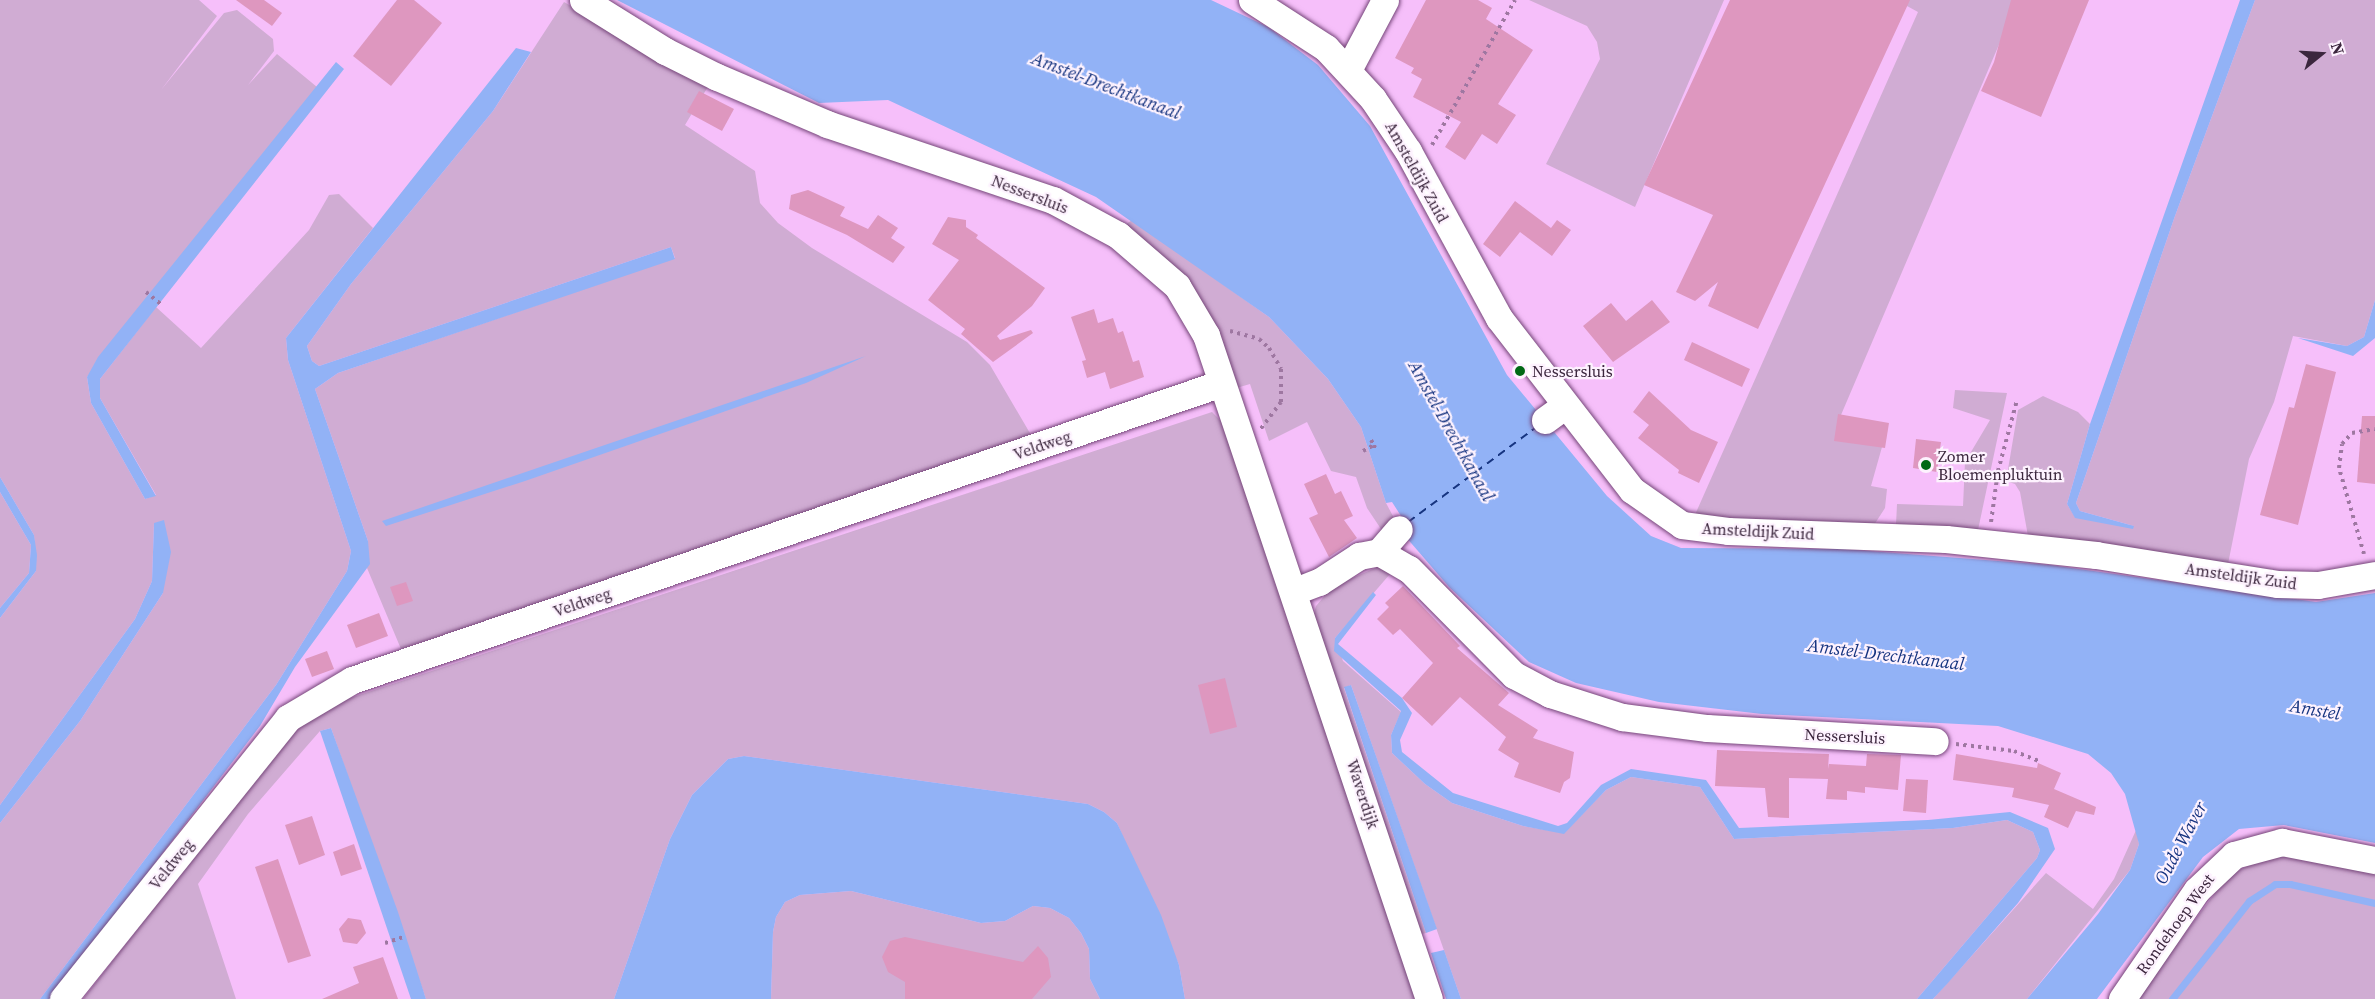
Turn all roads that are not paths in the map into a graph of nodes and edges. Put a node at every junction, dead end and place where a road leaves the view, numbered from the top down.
1 (583, 0) edge
2 (1252, 0) edge
3 (1385, 0) edge
4 (1348, 70) junction
5 (1222, 383) junction
6 (1399, 529) dead end
7 (1379, 552) junction
8 (2373, 575) edge
9 (1295, 591) junction
10 (1935, 741) road end
11 (2375, 860) edge
12 (63, 999) edge
13 (1429, 999) edge
14 (2122, 999) edge

1 - 5 street, Nessersluis
2 - 4 street, Amsteldijk Zuid
3 - 4 street
4 - 8 street, Amsteldijk Zuid
5 - 9 street, Nessersluis
5 - 12 street, Veldweg
6 - 7 street
7 - 9 street
7 - 10 street, Nessersluis
9 - 13 street, Waverdijk
11 - 14 street, Rondehoep West

